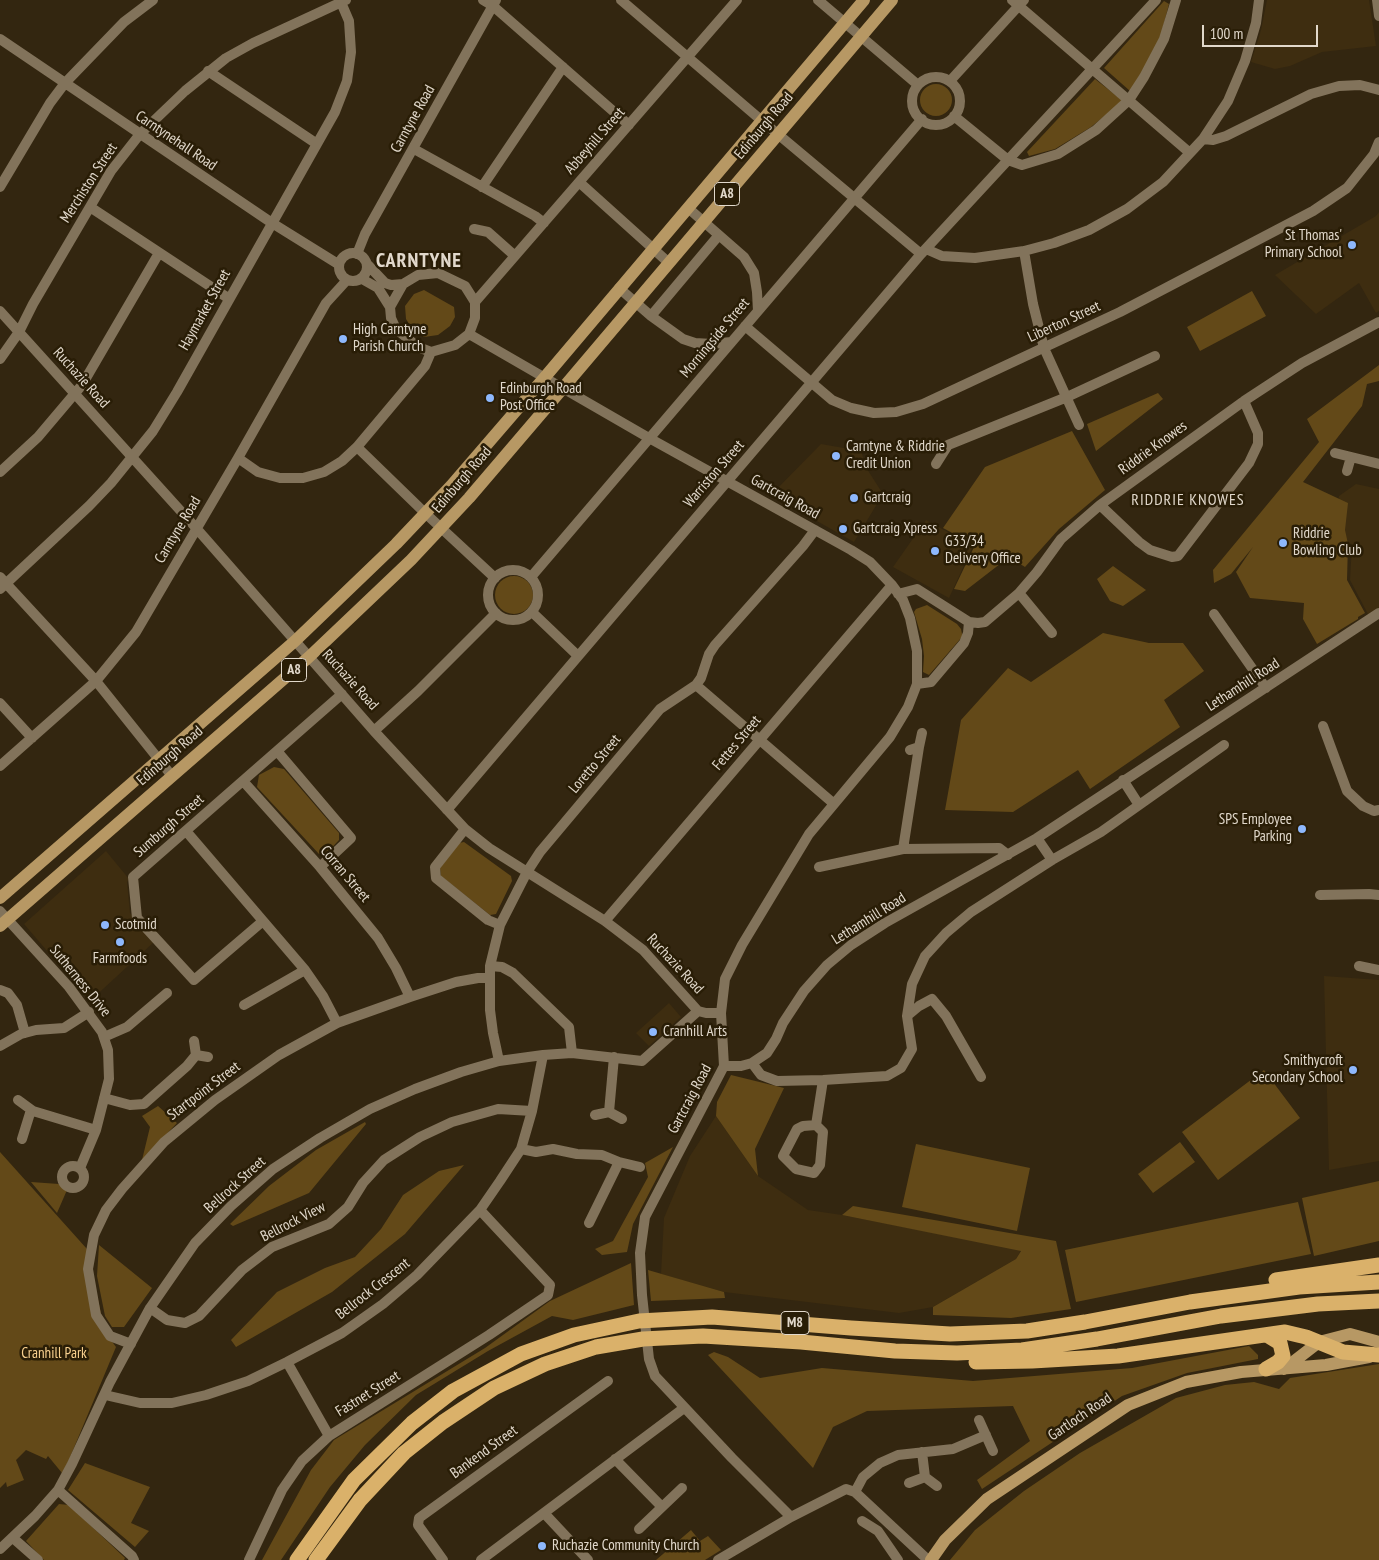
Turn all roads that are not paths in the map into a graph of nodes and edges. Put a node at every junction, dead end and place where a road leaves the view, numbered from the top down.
1 (154, 0) edge
2 (483, 0) edge
3 (621, 0) edge
4 (737, 0) edge
5 (818, 0) edge
6 (864, 0) edge
7 (892, 0) edge
8 (1156, 0) edge
9 (1176, 0) edge
10 (1259, 0) edge
11 (1377, 0) edge
12 (343, 1) edge
13 (1018, 2) edge
14 (495, 3) edge
15 (1379, 16) edge
16 (845, 23) junction
17 (861, 37) junction
18 (0, 38) edge
19 (688, 56) junction
20 (564, 68) junction
21 (1093, 68) junction
22 (208, 71) junction
23 (950, 81) junction
24 (65, 83) junction
25 (918, 85) junction
26 (1379, 90) edge
27 (1129, 100) junction
28 (954, 116) junction
29 (922, 119) junction
30 (762, 120) junction
31 (629, 125) junction
32 (140, 134) junction
33 (778, 134) junction
34 (1203, 139) junction
35 (1379, 142) edge
36 (317, 144) junction
37 (414, 149) junction
38 (1190, 153) junction
39 (1008, 160) junction
40 (579, 182) junction
41 (0, 187) edge
42 (482, 187) junction
43 (855, 197) junction
44 (90, 207) junction
45 (688, 208) junction
46 (704, 222) junction
47 (272, 223) junction
48 (544, 223) junction
49 (474, 229) dead end
50 (720, 235) junction
51 (653, 248) junction
52 (1024, 250) junction
53 (924, 252) junction
54 (159, 253) junction
55 (357, 254) junction
56 (516, 256) junction
57 (669, 263) junction
58 (338, 264) junction
59 (368, 265) junction
60 (362, 279) junction
61 (347, 280) junction
62 (403, 284) junction
63 (619, 288) junction
64 (228, 298) junction
65 (475, 302) junction
66 (635, 302) junction
67 (390, 308) junction
68 (0, 311) edge
69 (758, 311) junction
70 (651, 316) junction
71 (1379, 322) edge
72 (745, 326) junction
73 (19, 332) junction
74 (469, 334) junction
75 (731, 342) junction
76 (1044, 348) junction
77 (431, 352) junction
78 (1154, 356) dead end
79 (0, 359) edge
80 (545, 377) junction
81 (811, 383) junction
82 (563, 388) junction
83 (75, 394) junction
84 (1067, 397) junction
85 (1244, 401) junction
86 (1080, 425) dead end
87 (649, 438) junction
88 (358, 447) junction
89 (1335, 452) dead end
90 (132, 457) junction
91 (1351, 457) junction
92 (238, 458) junction
93 (936, 464) dead end
94 (1379, 464) edge
95 (1348, 471) dead end
96 (0, 472) edge
97 (727, 482) junction
98 (1100, 505) junction
99 (425, 513) junction
100 (441, 528) junction
101 (197, 529) junction
102 (815, 530) junction
103 (531, 577) junction
104 (495, 578) junction
105 (2, 583) edge
106 (892, 585) junction
107 (1019, 593) junction
108 (901, 597) junction
109 (532, 612) junction
110 (496, 613) junction
111 (1379, 613) edge
112 (1214, 614) dead end
113 (969, 622) junction
114 (1052, 633) dead end
115 (295, 641) junction
116 (578, 655) junction
117 (308, 657) junction
118 (917, 680) junction
119 (96, 681) junction
120 (696, 686) junction
121 (1266, 688) junction
122 (342, 694) junction
123 (0, 703) edge
124 (1322, 726) dead end
125 (374, 731) junction
126 (922, 733) dead end
127 (32, 738) junction
128 (759, 740) junction
129 (1224, 745) dead end
130 (277, 751) junction
131 (159, 759) junction
132 (0, 766) edge
133 (172, 776) junction
134 (1123, 780) junction
135 (243, 781) junction
136 (834, 803) junction
137 (1139, 804) junction
138 (447, 810) junction
139 (1379, 810) edge
140 (465, 829) junction
141 (186, 831) junction
142 (1037, 838) junction
143 (903, 849) junction
144 (1008, 855) junction
145 (1052, 860) junction
146 (320, 867) junction
147 (819, 867) dead end
148 (527, 872) junction
149 (1379, 895) edge
150 (1320, 896) dead end
151 (0, 898) edge
152 (2, 919) edge
153 (605, 920) junction
154 (263, 921) junction
155 (500, 925) junction
156 (490, 966) junction
157 (1358, 966) dead end
158 (305, 970) junction
159 (1379, 970) edge
160 (490, 978) junction
161 (0, 990) edge
162 (167, 993) dead end
163 (410, 997) junction
164 (244, 1006) dead end
165 (698, 1011) junction
166 (89, 1012) junction
167 (721, 1013) junction
168 (907, 1016) junction
169 (337, 1023) junction
170 (25, 1033) junction
171 (104, 1037) junction
172 (194, 1041) dead end
173 (0, 1046) edge
174 (572, 1053) junction
175 (196, 1055) junction
176 (543, 1055) junction
177 (208, 1057) dead end
178 (614, 1057) junction
179 (499, 1061) junction
180 (752, 1063) junction
181 (724, 1066) junction
182 (981, 1077) dead end
183 (823, 1080) junction
184 (104, 1098) junction
185 (18, 1100) dead end
186 (31, 1110) junction
187 (532, 1112) junction
188 (609, 1112) junction
189 (594, 1115) dead end
190 (622, 1120) dead end
191 (816, 1125) junction
192 (96, 1130) junction
193 (22, 1139) dead end
194 (521, 1149) junction
195 (619, 1162) junction
196 (640, 1167) dead end
197 (80, 1168) dead end
198 (480, 1210) junction
199 (588, 1223) dead end
200 (1379, 1265) edge
201 (1379, 1282) edge
202 (1379, 1301) edge
203 (1190, 1302) junction
204 (150, 1308) junction
205 (1267, 1335) junction
206 (1319, 1342) junction
207 (1379, 1342) edge
208 (131, 1344) junction
209 (895, 1351) junction
210 (1379, 1355) edge
211 (287, 1362) junction
212 (1266, 1370) junction
213 (1282, 1370) junction
214 (608, 1381) dead end
215 (105, 1395) junction
216 (684, 1408) junction
217 (979, 1420) dead end
218 (986, 1435) junction
219 (329, 1436) junction
220 (993, 1451) dead end
221 (922, 1452) junction
222 (615, 1459) junction
223 (925, 1476) junction
224 (909, 1483) dead end
225 (937, 1486) dead end
226 (682, 1488) dead end
227 (58, 1490) junction
228 (855, 1492) junction
229 (662, 1507) junction
230 (544, 1513) junction
231 (792, 1517) junction
232 (862, 1521) dead end
233 (888, 1522) junction
234 (639, 1529) dead end
235 (878, 1531) junction
236 (14, 1538) junction
237 (0, 1549) edge
238 (38, 1560) edge
239 (134, 1560) edge
240 (248, 1560) edge
241 (297, 1560) edge
242 (316, 1560) edge
243 (443, 1560) edge
244 (481, 1560) edge
245 (588, 1560) edge
246 (718, 1560) edge
247 (898, 1560) edge
248 (930, 1560) edge

1 - 24 street
2 - 14 street
3 - 19 street
4 - 19 street, Abbeyhill Street
5 - 16 street
6 - 16 main road, Edinburgh Road / A8
7 - 17 main road, Edinburgh Road / A8
8 - 21 street, Warriston Street
9 - 27 street
10 - 34 street
11 - 15 street
12 - 22 street, Merchiston Street
12 - 36 street, Haymarket Street
13 - 21 street
13 - 23 street
14 - 20 street
14 - 37 street, Carntyne Road
16 - 17 street
16 - 30 main road, Edinburgh Road / A8
17 - 25 street
17 - 33 main road, Edinburgh Road / A8
18 - 24 street, Carntynehall Road
19 - 30 street
19 - 31 street, Abbeyhill Street
20 - 31 street
20 - 42 street
21 - 27 street
21 - 39 street, Warriston Street
22 - 32 street, Merchiston Street
22 - 36 street
23 - 25 street
23 - 28 street
24 - 32 street, Carntynehall Road
24 - 41 street
25 - 29 street
26 - 34 street
27 - 38 street
27 - 39 street
28 - 29 street
28 - 39 street
29 - 43 street, Morningside Street
30 - 33 street
30 - 45 main road, Edinburgh Road / A8
31 - 40 street, Abbeyhill Street
32 - 44 street, Merchiston Street
32 - 47 street, Carntynehall Road
33 - 43 street
33 - 46 main road, Edinburgh Road / A8
34 - 38 street
35 - 76 street, Liberton Street
36 - 47 street, Haymarket Street
37 - 42 street
37 - 55 street, Carntyne Road
38 - 52 street
39 - 53 street, Warriston Street
40 - 48 street, Abbeyhill Street
40 - 51 street
42 - 48 street
43 - 53 street
43 - 69 street, Morningside Street
44 - 54 street
44 - 73 street, Merchiston Street
45 - 46 street
45 - 51 main road, Edinburgh Road / A8
46 - 50 street
46 - 57 main road, Edinburgh Road / A8
47 - 58 street, Carntynehall Road
47 - 64 street, Haymarket Street
48 - 56 street, Abbeyhill Street
49 - 56 street
50 - 69 street
50 - 70 street
51 - 57 street
51 - 63 main road, Edinburgh Road / A8
52 - 53 street
52 - 76 street
53 - 81 street, Warriston Street
54 - 64 street
54 - 83 street
55 - 58 street
55 - 59 street
56 - 65 street, Abbeyhill Street
57 - 66 main road, Edinburgh Road / A8
58 - 61 street
59 - 60 street
59 - 62 street
60 - 61 street
60 - 67 street
61 - 92 street, Carntyne Road
62 - 65 street
62 - 67 street
63 - 66 street
63 - 80 main road, Edinburgh Road / A8
64 - 90 street, Haymarket Street
65 - 74 street
66 - 70 street
66 - 82 main road, Edinburgh Road / A8
67 - 77 street
68 - 73 street, Ruchazie Road
69 - 72 street, Morningside Street
70 - 75 street
71 - 85 street, Riddrie Knowes
72 - 75 street, Morningside Street
72 - 81 street, Liberton Street
73 - 79 street, Merchiston Street
73 - 83 street, Ruchazie Road
74 - 77 street
74 - 80 street
75 - 87 street, Morningside Street
76 - 81 street, Liberton Street
76 - 84 street
77 - 88 street
78 - 84 street
80 - 82 street, Gartcraig Road
80 - 99 main road, Edinburgh Road / A8
81 - 97 street, Warriston Street
82 - 87 street, Gartcraig Road
82 - 100 main road, Edinburgh Road / A8
83 - 90 street, Ruchazie Road
83 - 96 street
84 - 86 street
84 - 93 street
85 - 98 street, Riddrie Knowes
85 - 98 street
87 - 97 street, Gartcraig Road
87 - 103 street, Morningside Street
88 - 92 street
88 - 99 street
89 - 91 street
90 - 101 street, Ruchazie Road
90 - 105 street, Haymarket Street
91 - 94 street
91 - 95 street
92 - 101 street, Carntyne Road
97 - 102 street, Gartcraig Road
97 - 116 street, Warriston Street
98 - 107 street, Riddrie Knowes
99 - 100 street
99 - 115 main road, Edinburgh Road / A8
100 - 104 street
100 - 117 main road, Edinburgh Road / A8
101 - 115 street, Ruchazie Road
101 - 119 street, Carntyne Road
102 - 106 street, Gartcraig Road
102 - 120 street
103 - 104 street
103 - 109 street
104 - 110 street
105 - 119 street
106 - 108 street, Gartcraig Road
106 - 128 street, Fettes Street
107 - 113 street, Riddrie Knowes
107 - 114 street
108 - 113 street
108 - 118 street, Gartcraig Road
109 - 110 street
109 - 116 street
110 - 125 street
111 - 121 street, Lethamhill Road
112 - 121 street
113 - 118 street
115 - 117 street, Ruchazie Road
115 - 131 main road, Edinburgh Road / A8
116 - 138 street, Warriston Street
117 - 122 street, Ruchazie Road
117 - 133 main road, Edinburgh Road / A8
118 - 136 street, Gartcraig Road
119 - 127 street, Carntyne Road
119 - 131 street
120 - 128 street
120 - 148 street, Loretto Street
121 - 134 street, Lethamhill Road
122 - 125 street, Ruchazie Road
122 - 130 street, Sumburgh Street
123 - 127 street
124 - 139 street
125 - 138 street, Ruchazie Road
126 - 143 street
127 - 132 street, Carntyne Road
128 - 136 street
128 - 153 street, Fettes Street
129 - 137 street
130 - 135 street, Sumburgh Street
130 - 146 street
131 - 133 street
131 - 151 main road, Edinburgh Road / A8
133 - 152 main road, Edinburgh Road / A8
134 - 137 street
134 - 142 street, Lethamhill Road
135 - 141 street, Sumburgh Street
135 - 146 street, Corran Street
136 - 167 street, Gartcraig Road
137 - 145 street
138 - 140 street, Ruchazie Road
140 - 148 street, Ruchazie Road
140 - 155 street
141 - 154 street
141 - 154 street, Sumburgh Street
142 - 144 street, Lethamhill Road
142 - 145 street
143 - 144 street
143 - 147 street
144 - 180 street, Lethamhill Road
145 - 168 street
146 - 163 street, Corran Street
148 - 153 street, Ruchazie Road
148 - 155 street, Loretto Street
149 - 150 street
152 - 166 street, Sutherness Drive
153 - 165 street, Ruchazie Road
154 - 158 street
155 - 156 street, Loretto Street
156 - 160 street, Loretto Street
156 - 174 street
157 - 159 street
158 - 164 street
158 - 169 street
160 - 163 street, Startpoint Street
160 - 179 street, Loretto Street
161 - 170 street
162 - 171 street
163 - 169 street, Startpoint Street
165 - 167 street, Ruchazie Road
165 - 178 street, Bellrock Street
166 - 170 street
166 - 171 street, Sutherness Drive
167 - 181 street, Gartcraig Road
168 - 182 street
168 - 183 street
169 - 208 street, Startpoint Street
170 - 173 street
171 - 184 street, Sutherness Drive
172 - 175 street
174 - 176 street, Bellrock Street
174 - 178 street, Bellrock Street
175 - 177 street
175 - 184 street
176 - 179 street, Bellrock Street
176 - 187 street, Bellrock Crescent
178 - 188 street
179 - 204 street, Bellrock Street
180 - 181 street
180 - 183 street
181 - 216 street, Gartcraig Road
183 - 191 street
184 - 192 street, Sutherness Drive
185 - 186 street
186 - 192 street
186 - 193 street
187 - 194 street, Bellrock Crescent
187 - 204 street, Bellrock View
188 - 189 street
188 - 190 street
191 - 191 street
192 - 197 street, Sutherness Drive
194 - 195 street
194 - 198 street, Bellrock Crescent
195 - 196 street
195 - 199 street
198 - 211 street, Bellrock Crescent
198 - 219 street, Fastnet Street
200 - 203 highway
201 - 203 highway, M8
202 - 209 highway, M8
203 - 241 highway, M8
204 - 208 street, Bellrock Street
205 - 206 highway
205 - 209 highway
205 - 212 highway
206 - 207 main road
206 - 210 highway
206 - 213 main road
208 - 215 street, Bellrock Street
209 - 242 highway, M8
210 - 213 main road, Gartloch Road
211 - 215 street, Bellrock Crescent
211 - 219 street
212 - 213 main road, Gartloch Road
212 - 248 main road, Gartloch Road
214 - 243 street, Bankend Street
215 - 227 street, Bellrock Street
216 - 222 street
216 - 231 street, Gartcraig Road
217 - 218 street
218 - 220 street
218 - 221 street
219 - 240 street, Fastnet Street
221 - 223 street
221 - 228 street
222 - 229 street
222 - 230 street
223 - 224 street
223 - 225 street
226 - 229 street
227 - 236 street, Bellrock Street
227 - 239 street
228 - 231 street
228 - 233 street
229 - 234 street
230 - 244 street
230 - 245 street
231 - 246 street
232 - 235 street
233 - 235 street
233 - 248 street
235 - 247 street
236 - 237 street, Bellrock Street
236 - 238 street

